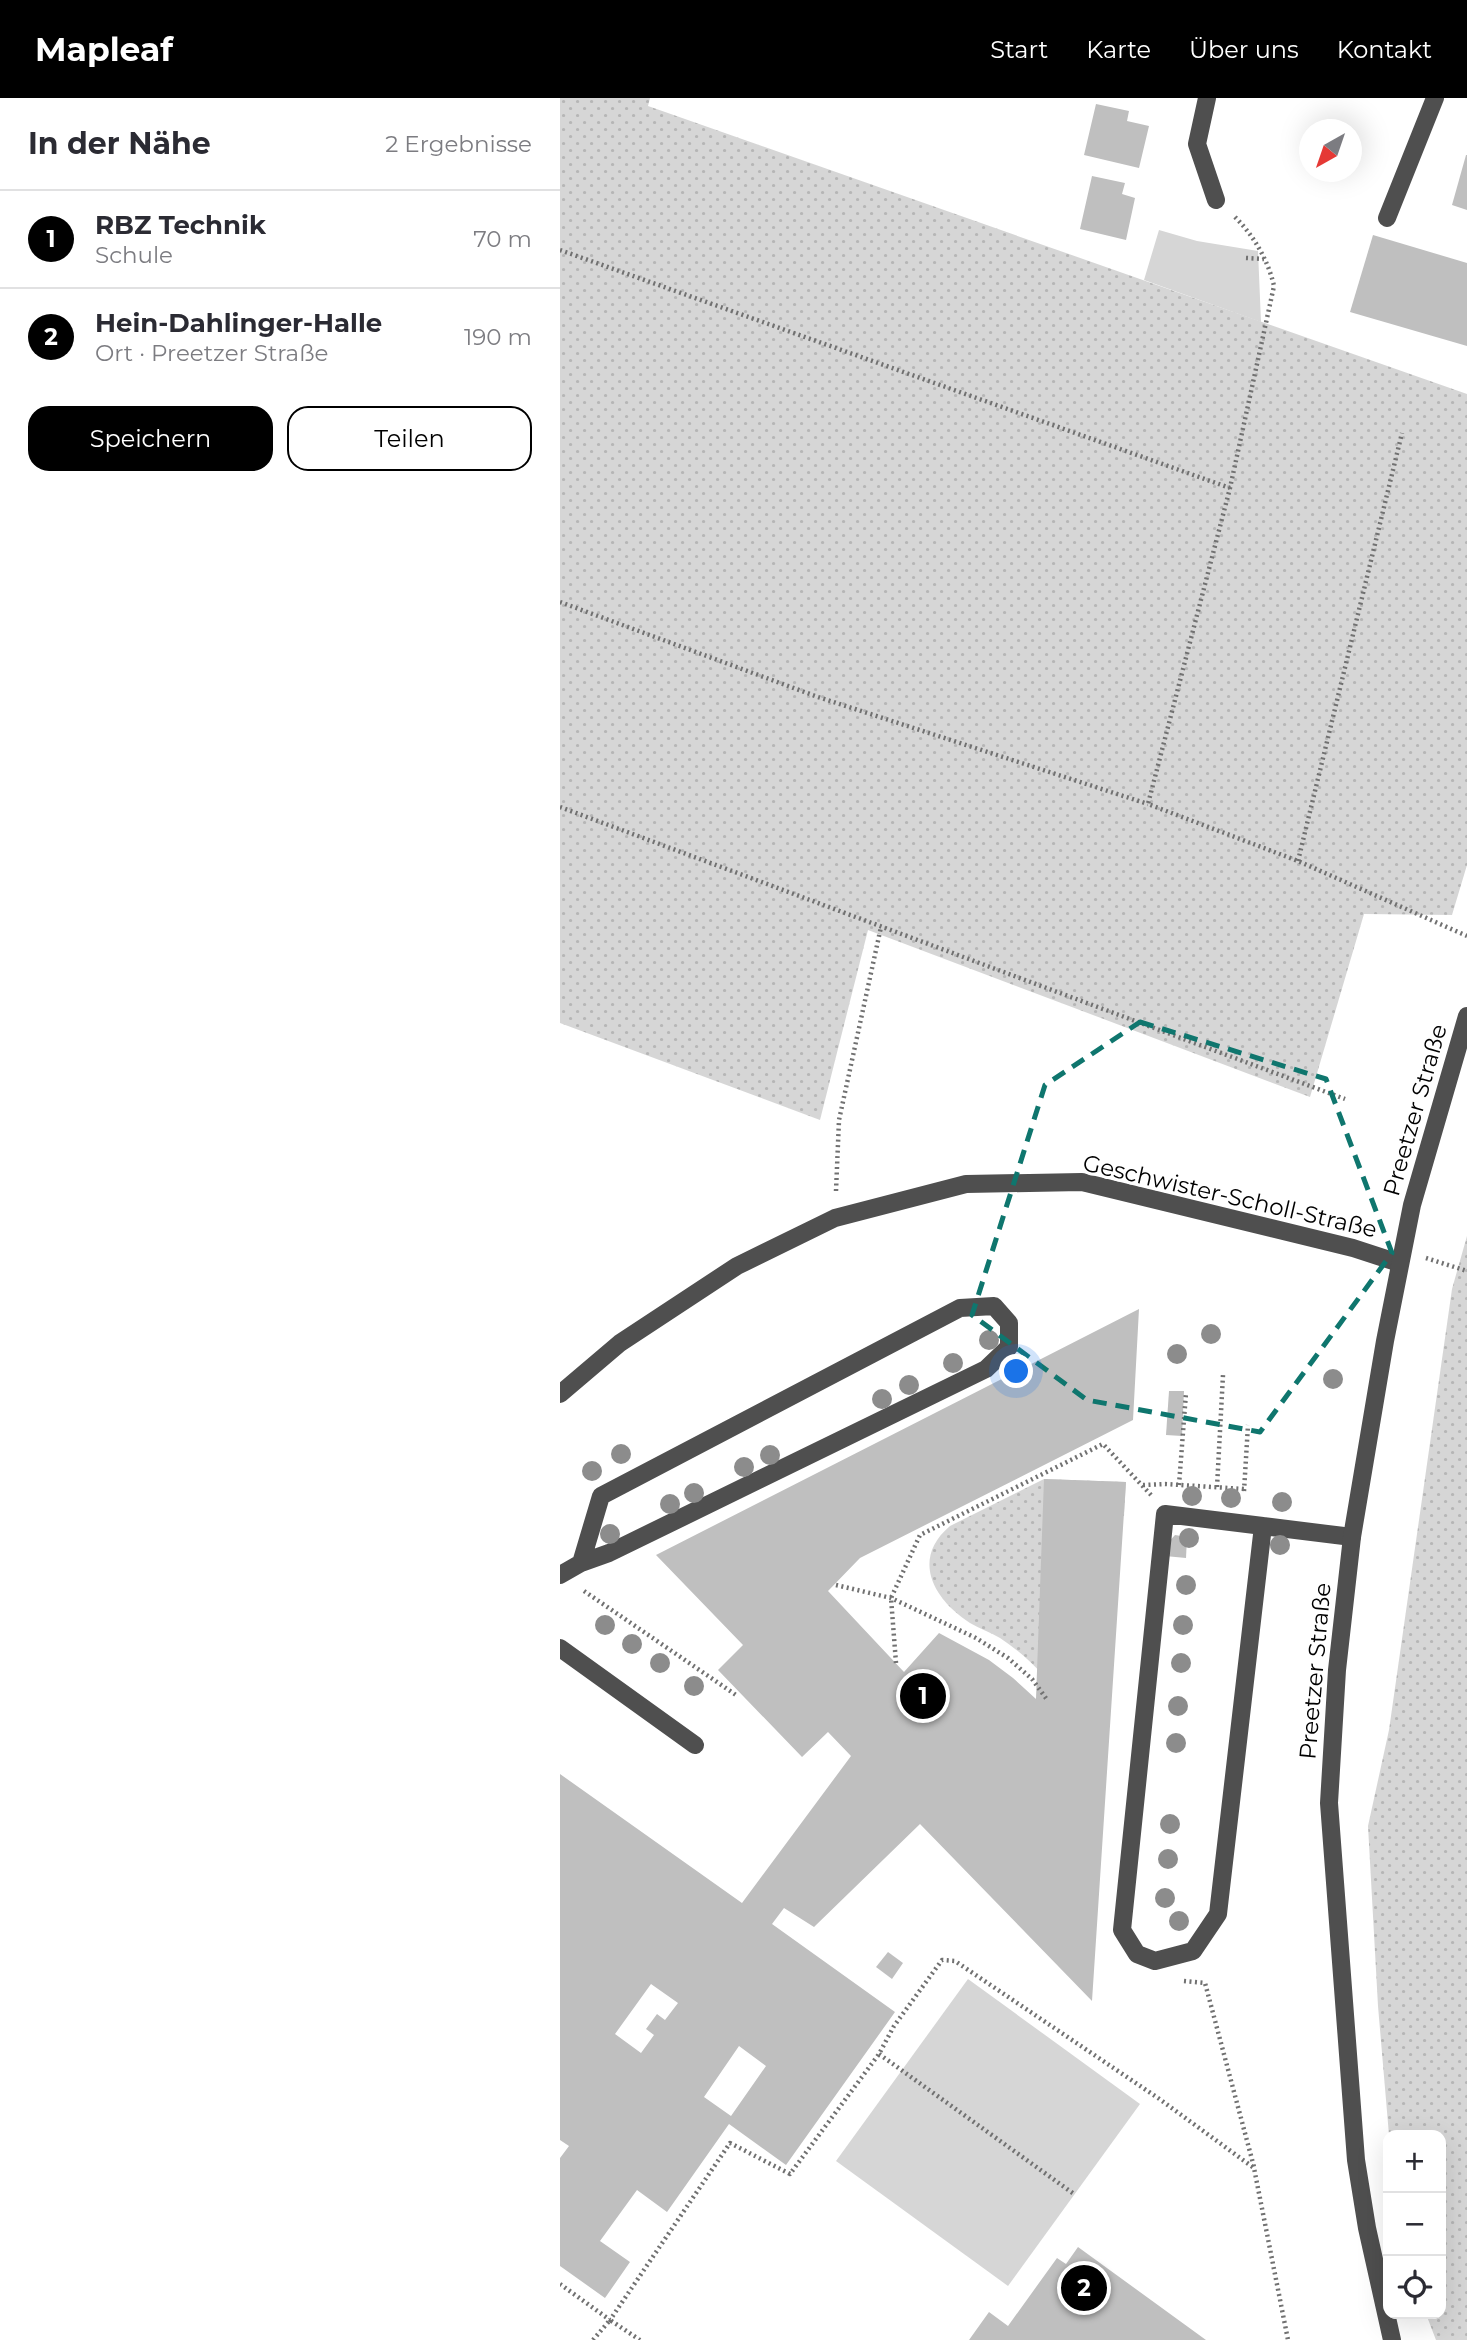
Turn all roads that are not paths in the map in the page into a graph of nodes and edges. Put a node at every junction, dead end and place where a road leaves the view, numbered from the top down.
1 (1208, 98) edge
2 (1435, 98) edge
3 (1216, 200) road end
4 (1387, 218) dead end
5 (1467, 1016) edge
6 (1401, 1257) junction
7 (560, 1394) edge
8 (1263, 1526) junction
9 (1352, 1537) junction
10 (580, 1563) junction
11 (560, 1575) edge
12 (560, 1648) edge
13 (695, 1745) dead end
14 (1392, 2340) edge

1 - 3 street
2 - 4 street
5 - 6 street, Preetzer Straße
6 - 7 street, Geschwister-Scholl-Straße
6 - 9 street, Preetzer Straße
8 - 8 street
8 - 9 street
9 - 14 street, Preetzer Straße
10 - 10 street
10 - 11 street
12 - 13 street

